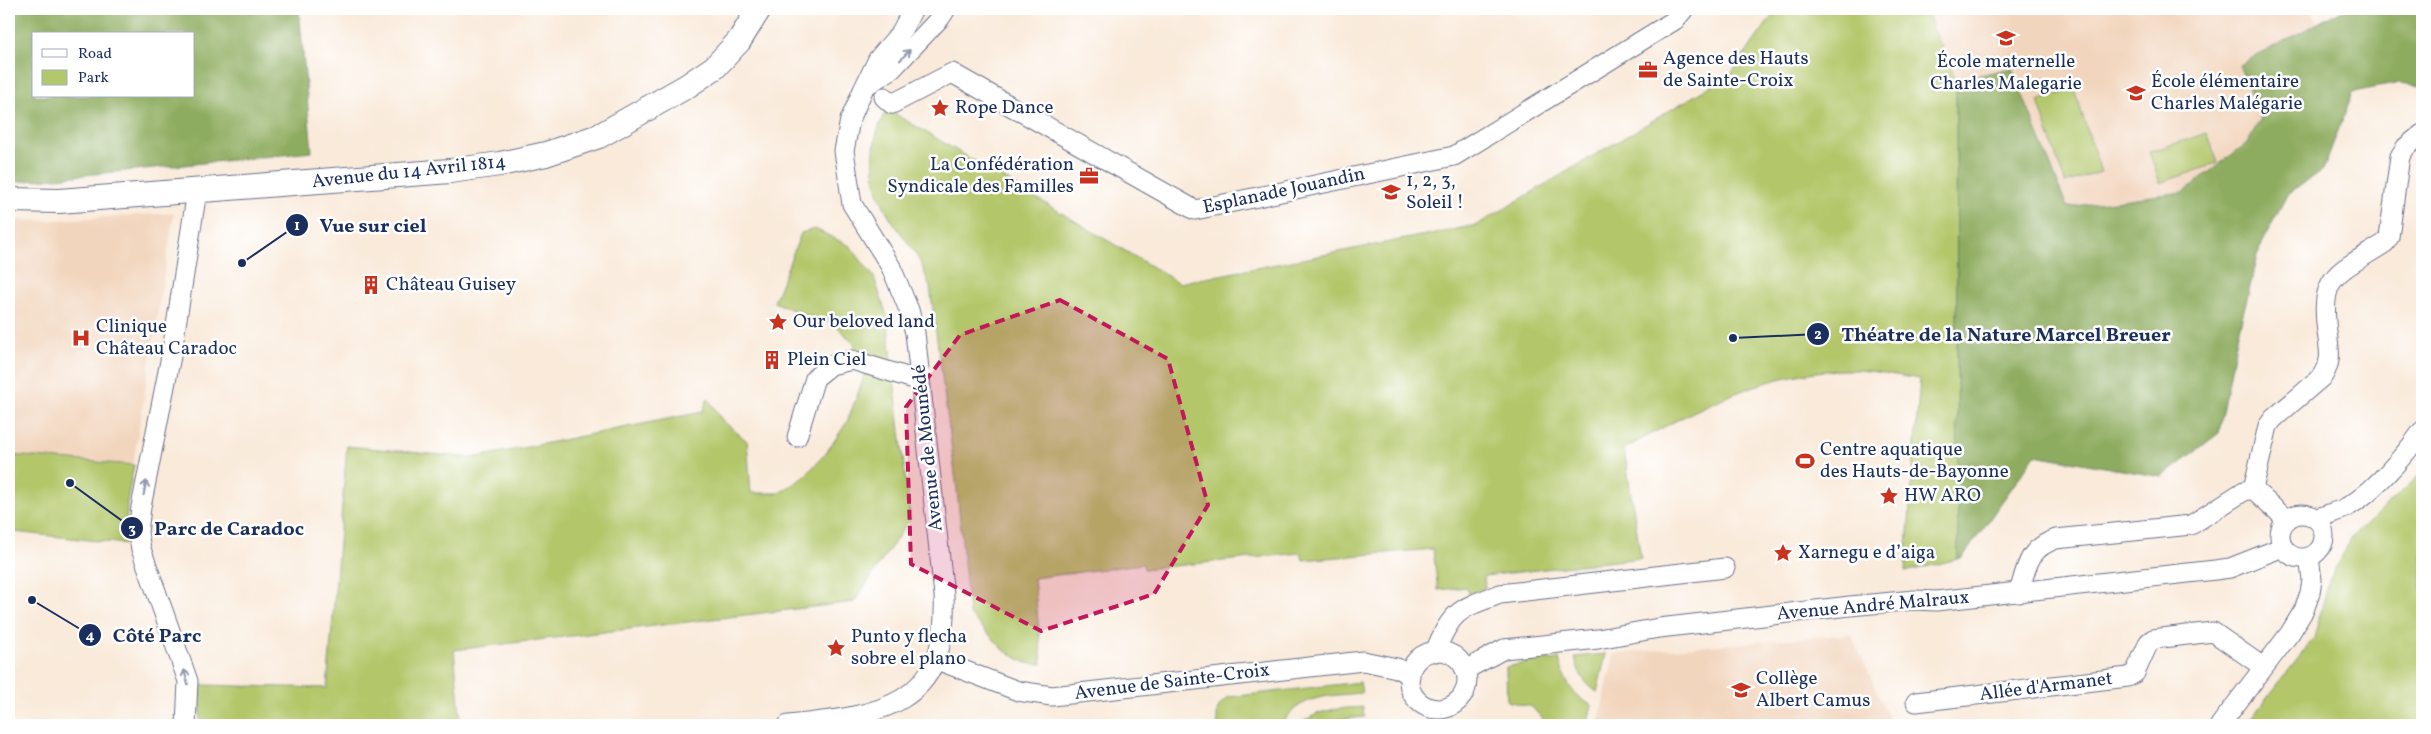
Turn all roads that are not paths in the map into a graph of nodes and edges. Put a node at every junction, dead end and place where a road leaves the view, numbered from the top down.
1 (759, 9) edge
2 (913, 9) edge
3 (946, 9) edge
4 (1684, 9) edge
5 (867, 85) junction
6 (884, 97) dead end
7 (2422, 134) edge
8 (197, 191) junction
9 (9, 200) edge
10 (920, 381) junction
11 (2422, 431) edge
12 (797, 437) dead end
13 (2253, 489) junction
14 (2287, 520) junction
15 (2320, 527) junction
16 (2283, 548) junction
17 (2309, 557) junction
18 (1725, 568) dead end
19 (2019, 593) junction
20 (1435, 652) junction
21 (937, 660) junction
22 (2263, 667) junction
23 (1465, 670) junction
24 (1410, 676) junction
25 (1916, 702) dead end
26 (1437, 717) edge
27 (186, 725) edge
28 (788, 725) edge
29 (2220, 725) edge

1 - 8 main road, Avenue du 14 Avril 1814
2 - 5 street, Avenue de Mounédé
5 -> 3 street
4 - 6 street, Esplanade Jouandin
5 - 10 street, Avenue de Mounédé
7 - 13 street
8 - 9 main road, Avenue du 14 Avril 1814
27 -> 8 street
10 - 12 street
10 - 21 street, Avenue de Mounédé
11 - 15 street
13 - 14 street
13 - 19 street
14 - 15 street
14 - 16 street
15 - 17 street
16 - 17 street
16 - 19 street, Avenue André Malraux
17 - 22 street
18 - 20 street
19 - 23 street, Avenue André Malraux
20 - 23 street
20 - 24 street
21 - 24 street, Avenue de Sainte-Croix
21 - 28 street, Avenue de Mounédé
22 - 25 street, Allée d'Armanet
22 - 29 street
23 - 26 street
24 - 26 street

